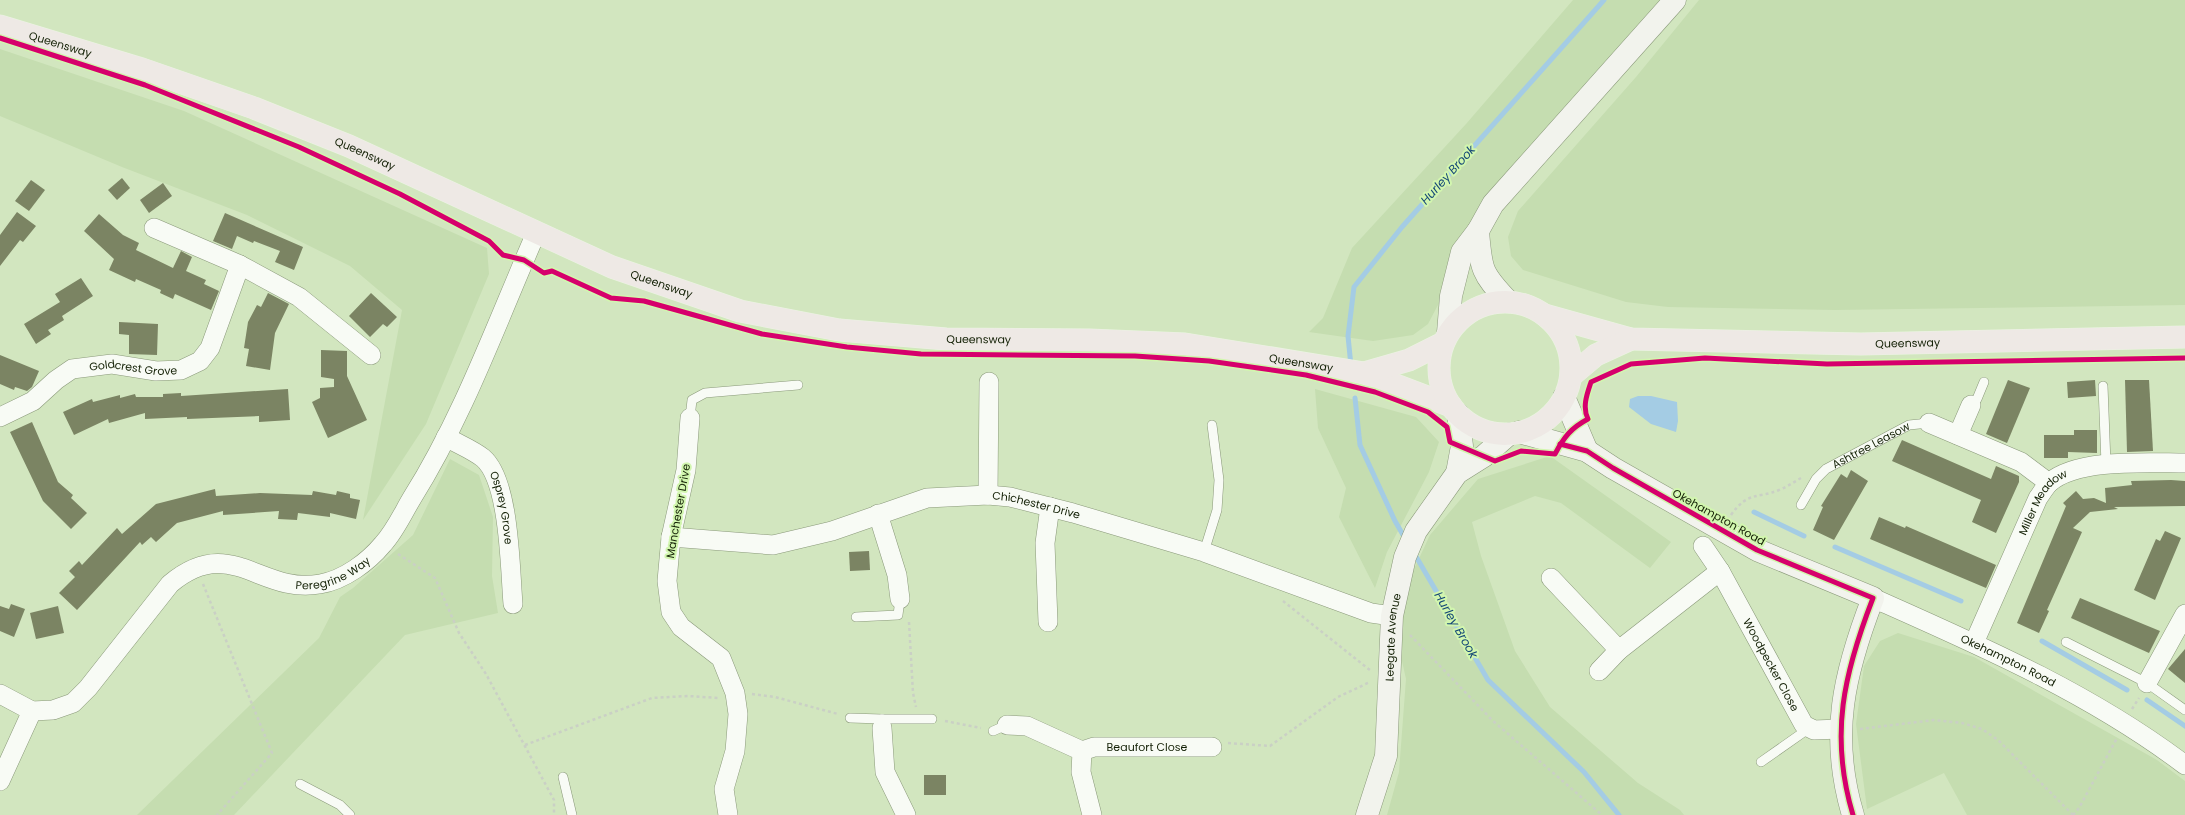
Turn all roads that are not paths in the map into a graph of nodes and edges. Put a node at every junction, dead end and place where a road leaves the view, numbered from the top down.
1 (1675, 0) edge
2 (0, 26) edge
3 (154, 228) dead end
4 (1478, 231) junction
5 (536, 233) junction
6 (240, 265) junction
7 (1508, 301) junction
8 (1545, 315) junction
9 (2185, 337) edge
10 (1446, 338) junction
11 (1630, 339) junction
12 (371, 355) dead end
13 (1354, 371) junction
14 (1571, 376) junction
15 (989, 382) dead end
16 (1984, 382) dead end
17 (798, 385) dead end
18 (2103, 386) dead end
19 (1564, 397) junction
20 (1971, 405) joint
21 (1454, 410) junction
22 (0, 417) edge
23 (690, 418) joint
24 (1928, 423) joint
25 (1212, 425) dead end
26 (1514, 433) junction
27 (1958, 435) junction
28 (446, 437) junction
29 (1587, 451) junction
30 (2185, 463) edge
31 (2106, 464) junction
32 (1457, 473) junction
33 (2049, 483) junction
34 (988, 495) junction
35 (1801, 505) dead end
36 (1050, 507) junction
37 (878, 514) junction
38 (671, 538) junction
39 (1703, 546) dead end
40 (1204, 552) junction
41 (1720, 571) junction
42 (1551, 578) dead end
43 (1873, 598) junction
44 (900, 599) joint
45 (513, 604) dead end
46 (2185, 614) edge
47 (1392, 616) junction
48 (856, 617) dead end
49 (1048, 622) dead end
50 (2066, 642) dead end
51 (1974, 643) junction
52 (1619, 650) junction
53 (1599, 671) dead end
54 (2147, 683) junction
55 (0, 694) edge
56 (2185, 710) edge
57 (32, 711) junction
58 (850, 718) road end
59 (932, 719) road end
60 (882, 724) junction
61 (1000, 728) road end
62 (1808, 728) junction
63 (1840, 729) junction
64 (1218, 745) road end
65 (1082, 751) junction
66 (1761, 762) dead end
67 (2185, 765) edge
68 (563, 777) dead end
69 (0, 781) edge
70 (300, 784) dead end
71 (350, 815) edge
72 (572, 815) edge
73 (728, 815) edge
74 (906, 815) edge
75 (1092, 815) edge
76 (1367, 815) edge
77 (1853, 815) edge

1 - 4 street
2 - 5 main road, Queensway
3 - 6 street
4 - 7 street
4 - 10 street
5 - 13 main road, Queensway
5 - 28 street, Peregrine Way
6 - 12 street
6 - 22 street, Goldcrest Grove
7 - 8 main road
7 - 10 main road
8 - 11 main road
8 - 14 main road
9 - 11 main road, Queensway
10 - 13 main road
10 - 21 main road
11 - 14 main road
13 - 21 main road
14 - 19 main road
15 - 34 street
16 - 20 lane
17 - 23 lane
18 - 31 lane
19 - 26 main road
19 - 29 street
20 - 27 street
21 - 26 main road
21 - 32 street, Leegate Avenue
23 - 38 street, Manchester Drive
24 - 27 street, Ashtree Leasow
24 - 35 lane, Ashtree Leasow
25 - 40 lane
26 - 29 street, Okehampton Road
26 - 32 street, Leegate Avenue
27 - 33 street, Ashtree Leasow
28 - 45 street, Osprey Grove
28 - 57 street, Peregrine Way
29 - 43 street, Okehampton Road
30 - 31 street, Miller Meadow
31 - 33 street, Miller Meadow
32 - 47 street, Leegate Avenue
33 - 51 street, Miller Meadow
34 - 36 street, Chichester Drive
34 - 37 street, Chichester Drive
36 - 40 street, Chichester Drive
36 - 49 street
37 - 38 street, Chichester Drive
37 - 44 street
38 - 73 street, Manchester Drive
39 - 41 street, Woodpecker Close
40 - 47 street, Chichester Drive
41 - 52 street
41 - 62 street, Woodpecker Close
42 - 52 street
43 - 51 street, Okehampton Road
43 - 63 street
44 - 48 lane
46 - 54 street
47 - 76 street, Leegate Avenue
50 - 54 lane
51 - 67 street, Okehampton Road
52 - 53 street
54 - 56 lane
55 - 57 street
57 - 69 street
58 - 60 lane
59 - 60 lane
60 - 74 street
61 - 65 street
62 - 63 street
62 - 66 lane
63 - 77 street
64 - 65 street, Beaufort Close
65 - 75 street
68 - 72 lane
70 - 71 lane

